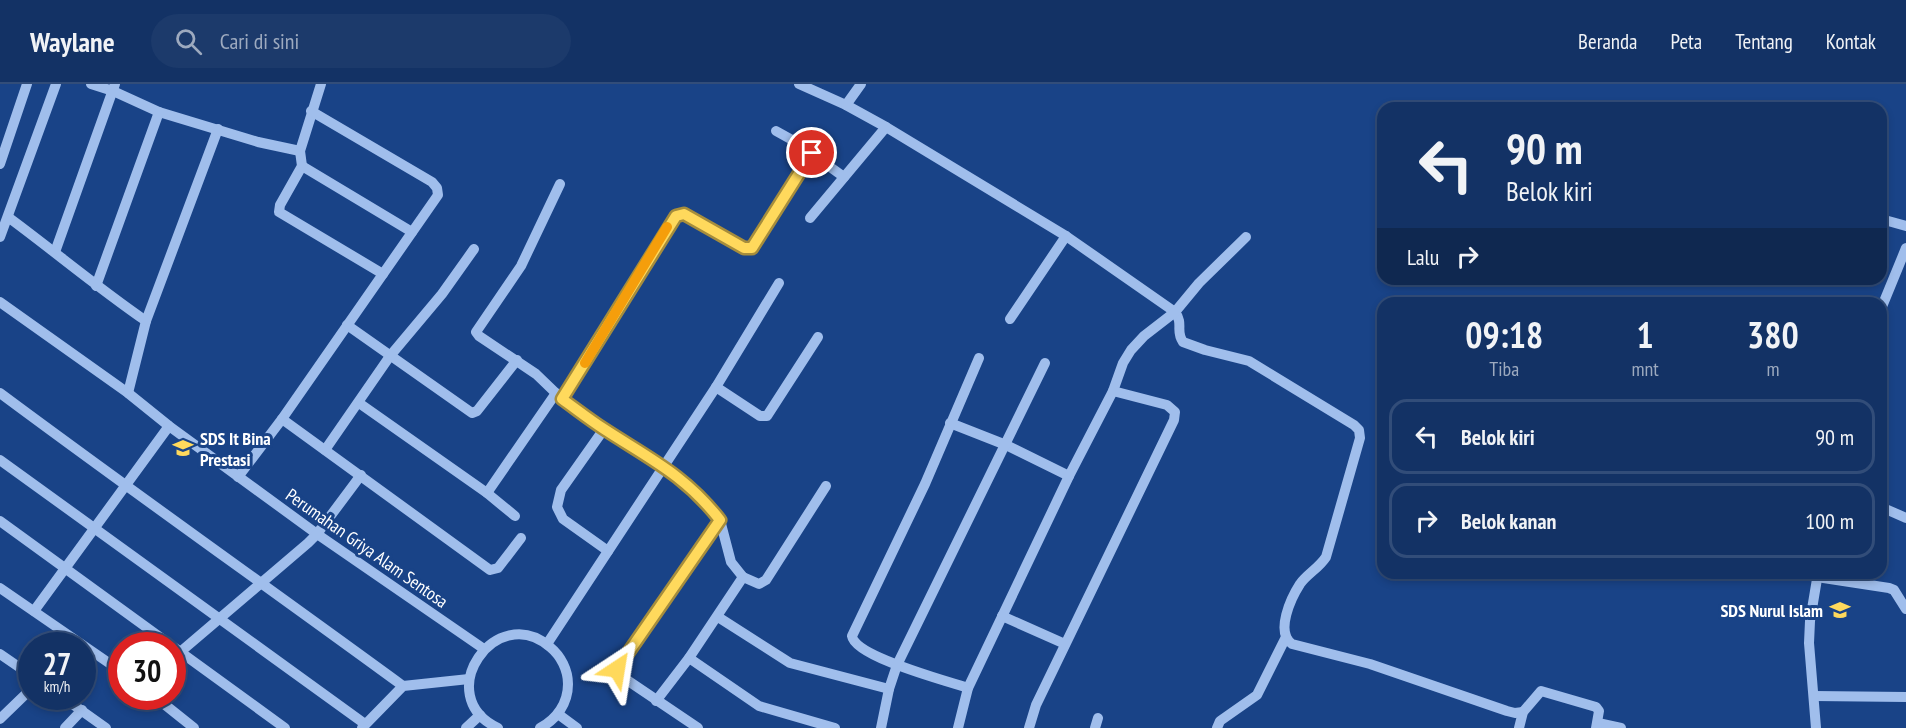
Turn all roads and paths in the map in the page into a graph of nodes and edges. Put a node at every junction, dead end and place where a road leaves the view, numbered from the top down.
1 (56, 84) edge
2 (91, 84) edge
3 (321, 84) edge
4 (799, 84) edge
5 (861, 84) edge
6 (23, 85) edge
7 (114, 88) edge
8 (846, 105) junction
9 (311, 111) junction
10 (159, 112) junction
11 (886, 127) junction
12 (218, 129) junction
13 (776, 131) dead end
14 (300, 151) junction
15 (812, 153) junction
16 (0, 164) edge
17 (302, 166) junction
18 (844, 177) junction
19 (560, 184) dead end
20 (8, 217) junction
21 (810, 218) dead end
22 (1887, 221) edge
23 (1906, 226) edge
24 (412, 232) junction
25 (1066, 236) junction
26 (0, 237) edge
27 (1246, 237) dead end
28 (1906, 248) edge
29 (474, 249) dead end
30 (55, 252) junction
31 (1901, 272) edge
32 (383, 274) junction
33 (779, 283) dead end
34 (96, 286) junction
35 (1887, 298) edge
36 (0, 302) edge
37 (1175, 312) junction
38 (1010, 319) dead end
39 (146, 321) junction
40 (347, 326) junction
41 (818, 338) dead end
42 (390, 356) junction
43 (978, 358) dead end
44 (517, 360) junction
45 (1045, 363) dead end
46 (716, 387) junction
47 (1113, 391) junction
48 (0, 393) edge
49 (128, 393) junction
50 (559, 396) junction
51 (359, 403) junction
52 (282, 419) junction
53 (950, 423) junction
54 (169, 426) junction
55 (604, 429) junction
56 (1006, 445) junction
57 (325, 450) junction
58 (0, 460) edge
59 (664, 465) junction
60 (361, 475) junction
61 (1068, 476) junction
62 (238, 477) junction
63 (125, 486) junction
64 (826, 486) dead end
65 (487, 493) junction
66 (1887, 510) edge
67 (515, 516) dead end
68 (1906, 518) edge
69 (720, 520) junction
70 (0, 521) edge
71 (94, 528) junction
72 (317, 534) junction
73 (520, 538) dead end
74 (608, 551) junction
75 (65, 568) junction
76 (743, 577) junction
77 (1816, 579) edge
78 (1839, 579) edge
79 (261, 582) junction
80 (0, 588) edge
81 (1906, 609) edge
82 (34, 611) junction
83 (1002, 616) junction
84 (718, 617) junction
85 (220, 618) junction
86 (147, 632) edge
87 (1286, 637) junction
88 (547, 644) junction
89 (1065, 644) junction
90 (186, 647) edge
91 (484, 649) junction
92 (0, 654) edge
93 (689, 658) junction
94 (186, 661) edge
95 (108, 662) edge
96 (897, 665) junction
97 (18, 666) edge
98 (469, 679) junction
99 (403, 686) junction
100 (968, 688) junction
101 (889, 689) junction
102 (1814, 696) junction
103 (1906, 697) edge
104 (656, 701) junction
105 (18, 702) edge
106 (82, 710) joint
107 (172, 710) edge
108 (1523, 712) junction
109 (558, 714) junction
110 (480, 715) junction
111 (0, 719) edge
112 (1597, 725) edge
113 (363, 726) edge
114 (65, 728) edge
115 (106, 728) edge
116 (194, 728) edge
117 (285, 728) edge
118 (466, 728) edge
119 (498, 728) edge
120 (540, 728) edge
121 (578, 728) edge
122 (698, 728) edge
123 (835, 728) edge
124 (881, 728) edge
125 (958, 728) edge
126 (1029, 728) edge
127 (1217, 728) edge
128 (1519, 728) edge
129 (1621, 728) edge
130 (1816, 728) edge

1 - 20 street
2 - 7 street
3 - 9 street
4 - 8 street
5 - 8 street
6 - 16 street
7 - 10 street
7 - 30 street
8 - 11 street
9 - 14 street
9 - 24 street
10 - 12 street
10 - 34 street
11 - 18 street
11 - 25 street
12 - 14 street
12 - 39 street
13 - 15 street
14 - 17 street
15 - 18 street
15 - 50 street
17 - 24 street
17 - 32 street
18 - 21 street
19 - 44 street
20 - 26 street
20 - 30 street
22 - 23 street
24 - 32 street
25 - 37 street
25 - 38 street
27 - 37 street
28 - 31 street
29 - 42 street
30 - 34 street
31 - 35 street
32 - 40 street
33 - 46 street
34 - 39 street
36 - 49 street, Perumahan Griya Alam Sentosa
37 - 47 street
37 - 87 street
39 - 49 street
40 - 42 street
40 - 52 street
41 - 46 street
42 - 44 street
42 - 51 street
43 - 53 street
44 - 50 street
45 - 56 street
46 - 59 street
47 - 61 street
47 - 89 street
48 - 63 street
49 - 54 street, Perumahan Griya Alam Sentosa
50 - 55 street
50 - 65 street
51 - 57 street
51 - 65 street
52 - 57 street
52 - 62 street
53 - 56 street
53 - 96 street
54 - 62 street, Perumahan Griya Alam Sentosa
54 - 63 street
55 - 59 street
55 - 74 street
56 - 61 street
56 - 96 street
57 - 60 street
58 - 71 street
59 - 69 street
59 - 74 street
60 - 72 street
60 - 73 street
61 - 83 street
62 - 72 street, Perumahan Griya Alam Sentosa
63 - 71 street
63 - 79 street
64 - 76 street
65 - 67 street
66 - 68 street
69 - 76 street
69 - 104 street
70 - 75 street
71 - 75 street
71 - 85 street
72 - 79 street
72 - 91 street, Perumahan Griya Alam Sentosa
74 - 88 street
75 - 82 street
75 - 86 street
76 - 84 street
77 - 102 street
78 - 81 street
79 - 85 street
79 - 99 street
80 - 82 street
82 - 95 street
83 - 89 street
83 - 100 street
84 - 93 street
84 - 101 street
85 - 90 street
85 - 113 street
87 - 108 street
87 - 127 street
88 - 91 street
88 - 109 street
89 - 126 street
91 - 98 street
92 - 97 street
93 - 104 street
93 - 123 street
94 - 117 street
96 - 100 street
96 - 101 street
98 - 99 street
98 - 110 street
99 - 113 street
100 - 125 street
101 - 124 street
102 - 103 street
102 - 130 street
104 - 122 street
105 - 111 street
106 - 114 street
106 - 115 street
107 - 116 street
108 - 112 street
108 - 128 street
109 - 120 street
109 - 121 street
110 - 118 street
110 - 119 street
112 - 129 street

